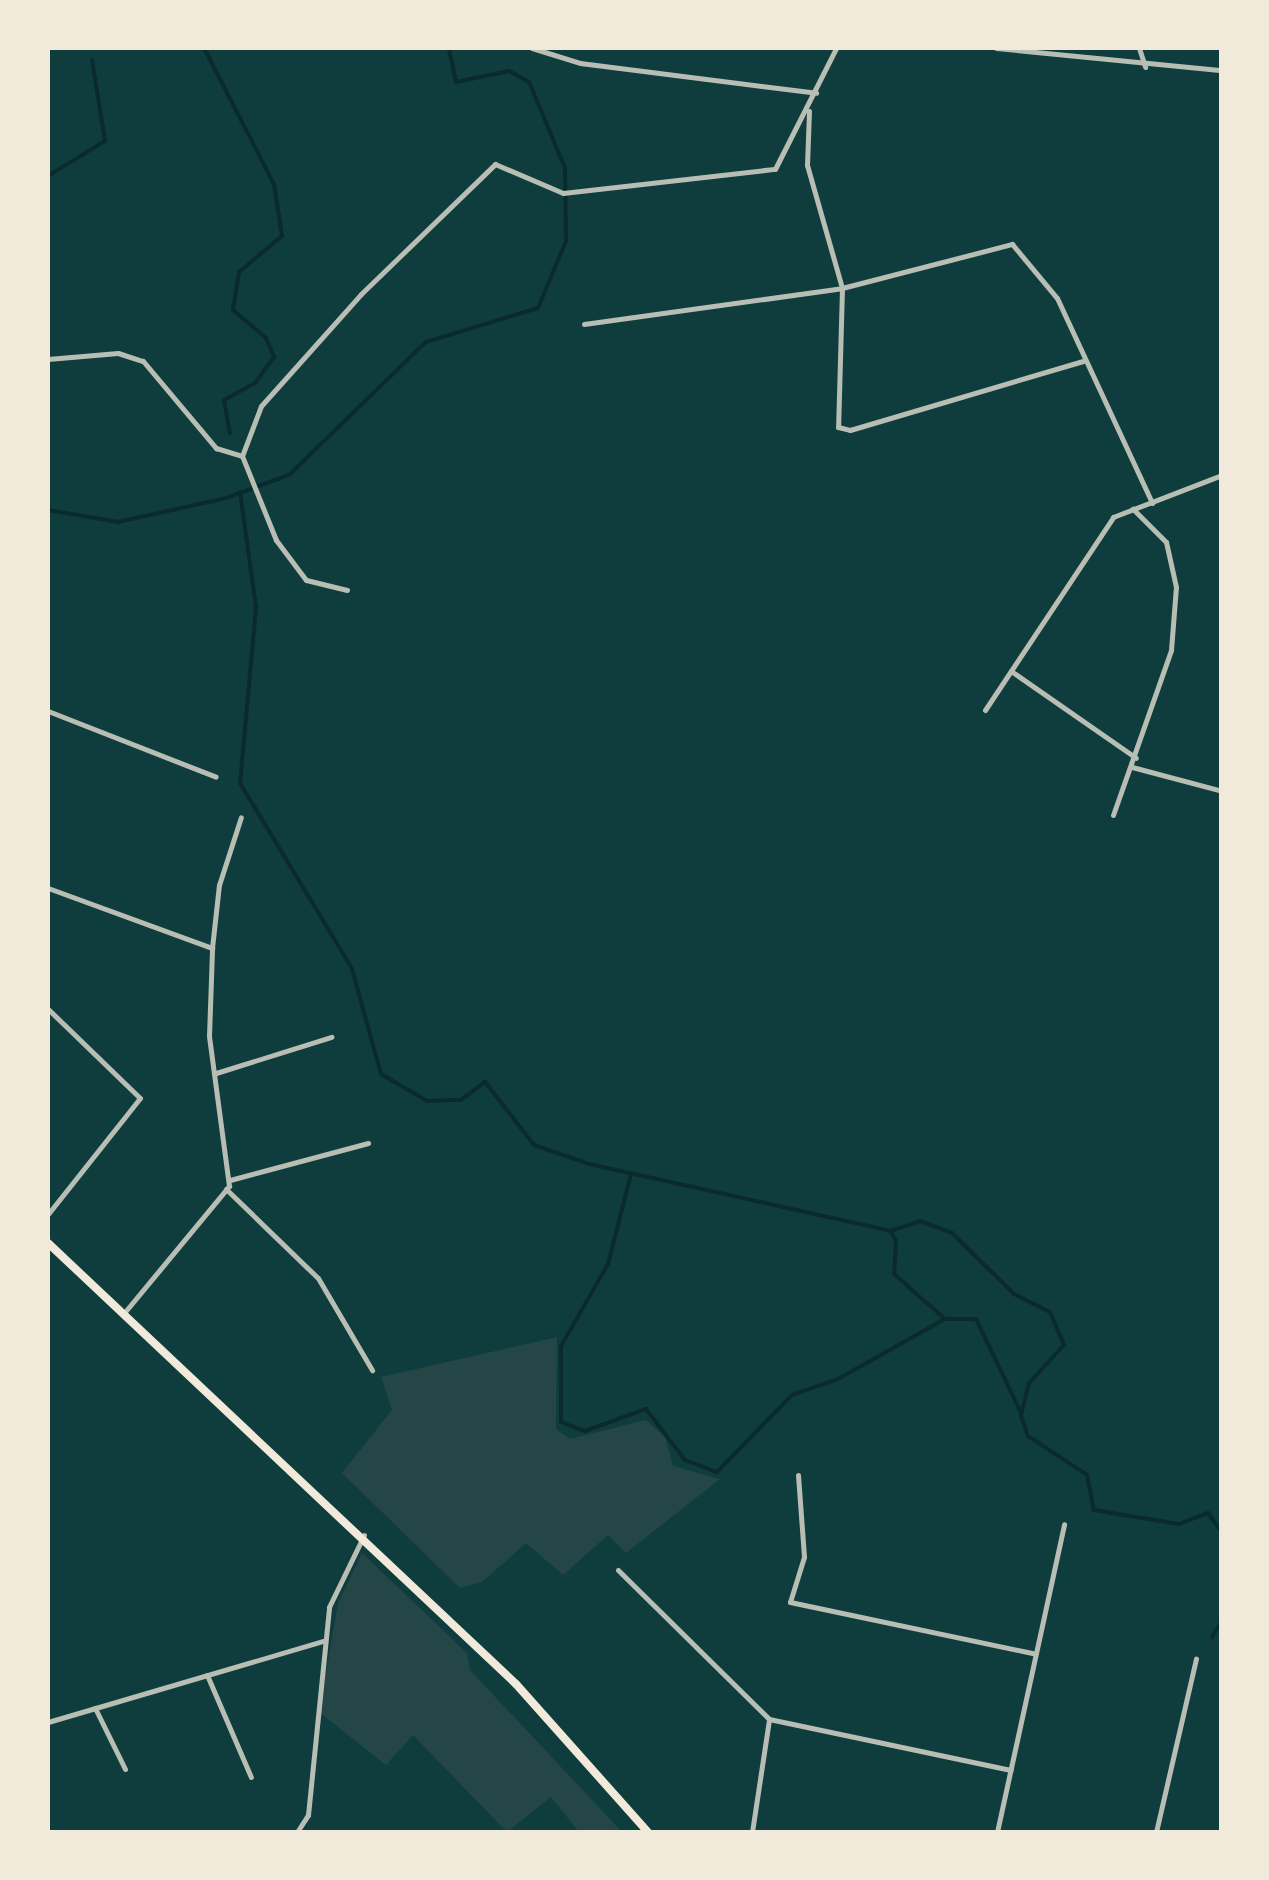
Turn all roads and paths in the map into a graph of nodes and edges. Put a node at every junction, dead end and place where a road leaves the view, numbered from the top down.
1 (532, 48) edge
2 (836, 48) edge
3 (996, 48) edge
4 (1060, 48) edge
5 (1138, 48) edge
6 (1062, 56) junction
7 (1145, 66) junction
8 (1222, 70) edge
9 (816, 94) junction
10 (809, 107) junction
11 (842, 288) junction
12 (584, 324) dead end
13 (48, 359) edge
14 (1082, 361) junction
15 (242, 456) junction
16 (1222, 474) edge
17 (1152, 503) junction
18 (1133, 509) junction
19 (346, 590) dead end
20 (1011, 670) junction
21 (48, 710) edge
22 (985, 710) dead end
23 (1136, 758) junction
24 (1132, 767) junction
25 (216, 776) dead end
26 (1222, 790) edge
27 (1113, 815) dead end
28 (240, 817) dead end
29 (48, 888) edge
30 (212, 948) junction
31 (48, 1008) edge
32 (331, 1037) dead end
33 (216, 1073) junction
34 (368, 1142) dead end
35 (230, 1180) junction
36 (226, 1190) junction
37 (48, 1214) edge
38 (48, 1242) edge
39 (124, 1313) junction
40 (372, 1370) dead end
41 (798, 1475) dead end
42 (1064, 1524) dead end
43 (364, 1534) junction
44 (618, 1570) dead end
45 (324, 1641) junction
46 (1036, 1654) junction
47 (1196, 1659) dead end
48 (207, 1675) junction
49 (95, 1708) junction
50 (768, 1719) junction
51 (48, 1722) edge
52 (126, 1769) dead end
53 (1011, 1770) junction
54 (251, 1777) dead end
55 (297, 1832) edge
56 (648, 1832) edge
57 (752, 1832) edge
58 (997, 1832) edge
59 (1156, 1832) edge

1 - 9 street
2 - 9 street
3 - 6 street
4 - 6 street
5 - 7 street
6 - 7 street
7 - 8 street
9 - 10 street
10 - 11 street
10 - 15 street
11 - 12 street
11 - 14 street
11 - 14 street
13 - 15 street
14 - 17 street
15 - 19 street
16 - 17 street
17 - 18 street
18 - 20 street
18 - 23 street
20 - 22 street
20 - 23 street
21 - 25 street
23 - 24 street
24 - 26 street
24 - 27 street
28 - 30 street
29 - 30 street
30 - 33 street
31 - 37 street
32 - 33 street
33 - 35 street
34 - 35 street
35 - 36 street
36 - 39 street
36 - 40 street
38 - 39 main road
39 - 43 main road
41 - 46 street
42 - 46 street
43 - 45 street
43 - 56 main road
44 - 50 street
45 - 48 street
45 - 55 street
46 - 53 street
47 - 59 street
48 - 49 street
48 - 54 street
49 - 51 street
49 - 52 street
50 - 53 street
50 - 57 street
53 - 58 street

